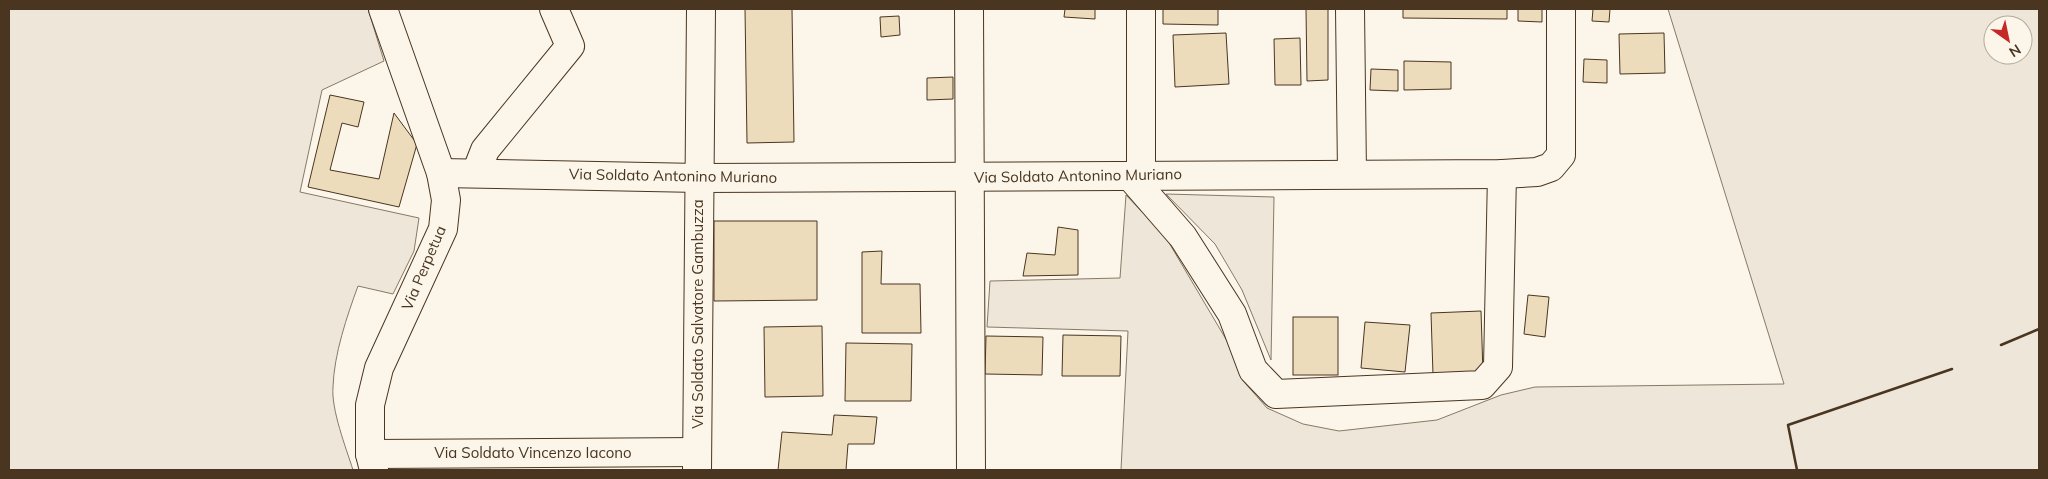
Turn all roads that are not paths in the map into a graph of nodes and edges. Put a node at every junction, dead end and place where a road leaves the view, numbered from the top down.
1 (383, 9) edge
2 (554, 9) edge
3 (701, 9) edge
4 (969, 9) edge
5 (1141, 9) edge
6 (1350, 9) edge
7 (1562, 9) edge
8 (441, 173) junction
9 (476, 173) junction
10 (1352, 174) junction
11 (1502, 174) junction
12 (1135, 176) junction
13 (699, 178) junction
14 (970, 178) junction
15 (697, 461) edge
16 (372, 462) edge
17 (971, 470) edge

1 - 8 street, Via Perpetua
2 - 9 street
3 - 13 street, Via Soldato Salvatore Gambuzza
4 - 14 street
5 - 12 street
6 - 10 street
7 - 11 street, Via Soldato Antonino Muriano
8 - 9 street, Via Soldato Antonino Muriano
8 - 16 street, Via Perpetua
9 - 13 street, Via Soldato Antonino Muriano
10 - 11 street, Via Soldato Antonino Muriano
10 - 12 street, Via Soldato Antonino Muriano
11 - 12 street
12 - 14 street, Via Soldato Antonino Muriano
13 - 14 street, Via Soldato Antonino Muriano
13 - 15 street, Via Soldato Salvatore Gambuzza
14 - 17 street
15 - 16 street, Via Soldato Vincenzo Iacono

